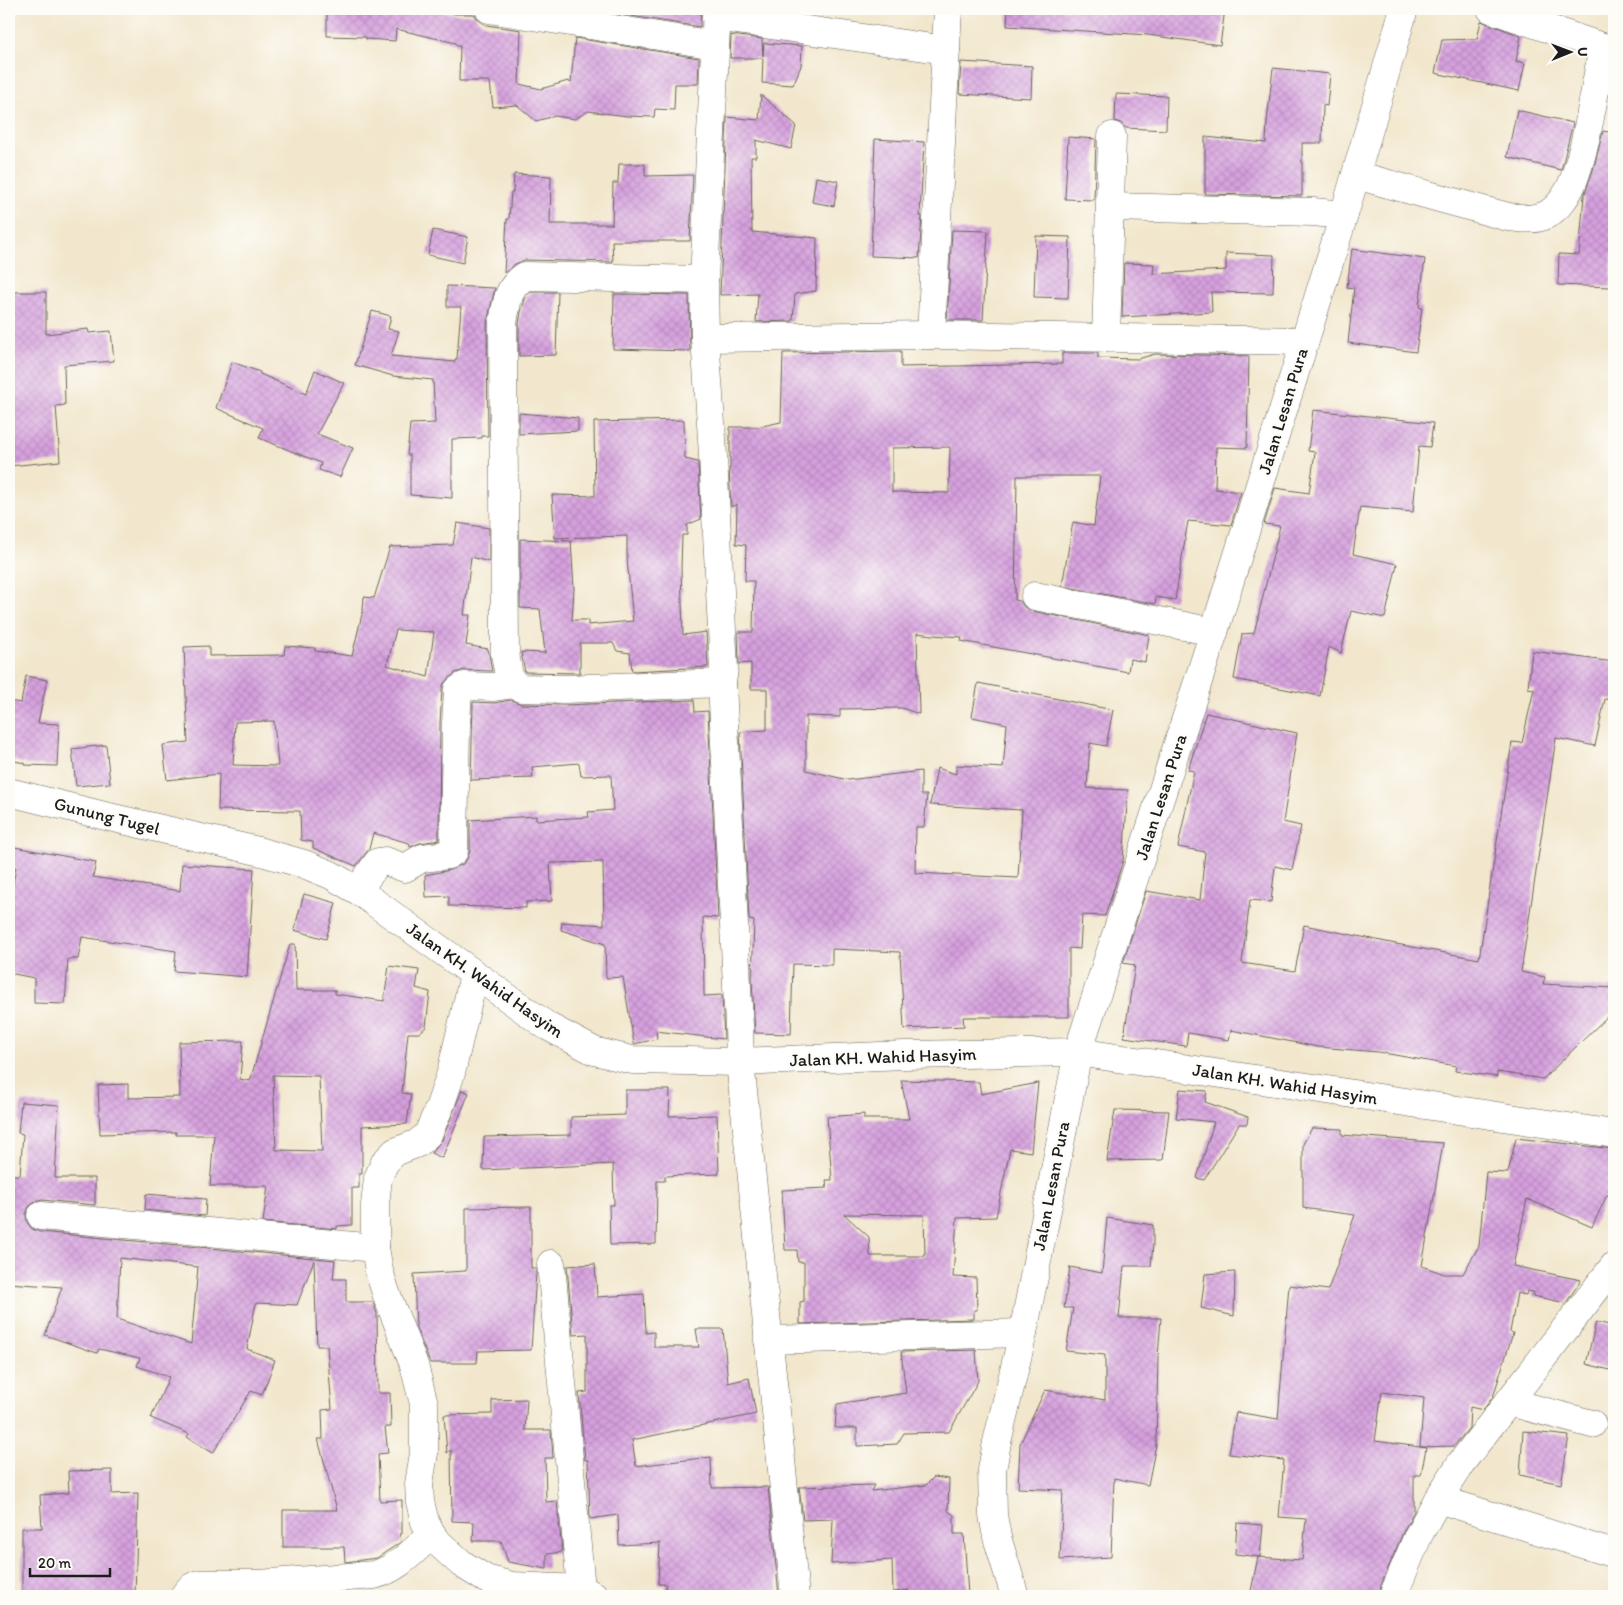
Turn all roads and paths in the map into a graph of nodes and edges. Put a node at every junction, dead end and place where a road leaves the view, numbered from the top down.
1 (489, 9) edge
2 (948, 9) edge
3 (1404, 9) edge
4 (1491, 9) edge
5 (717, 13) edge
6 (715, 46) junction
7 (1608, 49) edge
8 (946, 50) junction
9 (1112, 136) dead end
10 (1356, 175) junction
11 (1111, 207) junction
12 (1344, 215) junction
13 (704, 280) junction
14 (931, 335) junction
15 (705, 338) junction
16 (1106, 338) junction
17 (1305, 341) junction
18 (1035, 596) dead end
19 (1214, 632) junction
20 (722, 683) junction
21 (514, 684) junction
22 (9, 792) edge
23 (205, 839) joint
24 (358, 890) junction
25 (474, 974) junction
26 (1078, 1052) junction
27 (740, 1062) junction
28 (1614, 1134) edge
29 (41, 1216) dead end
30 (376, 1248) junction
31 (552, 1264) dead end
32 (1614, 1266) edge
33 (1023, 1333) junction
34 (768, 1340) junction
35 (1509, 1402) junction
36 (1592, 1424) dead end
37 (1438, 1499) junction
38 (432, 1534) junction
39 (1614, 1554) edge
40 (588, 1593) edge
41 (184, 1596) edge
42 (794, 1596) edge
43 (1015, 1596) edge
44 (1393, 1596) edge

1 - 6 street
2 - 8 street
3 - 10 street, Jalan Lesan Pura
4 - 7 street
5 - 6 street
5 - 8 street
6 - 13 street
7 - 10 street
8 - 14 street
9 - 11 street
10 - 12 street, Jalan Lesan Pura
11 - 12 street
11 - 16 street
12 - 17 street, Jalan Lesan Pura
13 - 15 street
13 - 21 street
14 - 15 street
14 - 16 street
15 - 20 street
16 - 17 street
17 - 19 street, Jalan Lesan Pura
18 - 19 street
19 - 26 street, Jalan Lesan Pura
20 - 21 street
20 - 27 street
21 - 24 street
22 - 23 street, Gunung Tugel
23 - 24 street, Jalan KH. Wahid Hasyim
24 - 25 street, Jalan KH. Wahid Hasyim
25 - 27 street, Jalan KH. Wahid Hasyim
25 - 30 street
26 - 27 street, Jalan KH. Wahid Hasyim
26 - 28 street, Jalan KH. Wahid Hasyim
26 - 33 street, Jalan Lesan Pura
27 - 34 street
29 - 30 street
30 - 38 street
31 - 40 street
32 - 35 street
33 - 34 street
33 - 43 street, Jalan Lesan Pura
34 - 42 street
35 - 36 street
35 - 37 street
37 - 39 street
37 - 44 street
38 - 40 street
38 - 41 street

